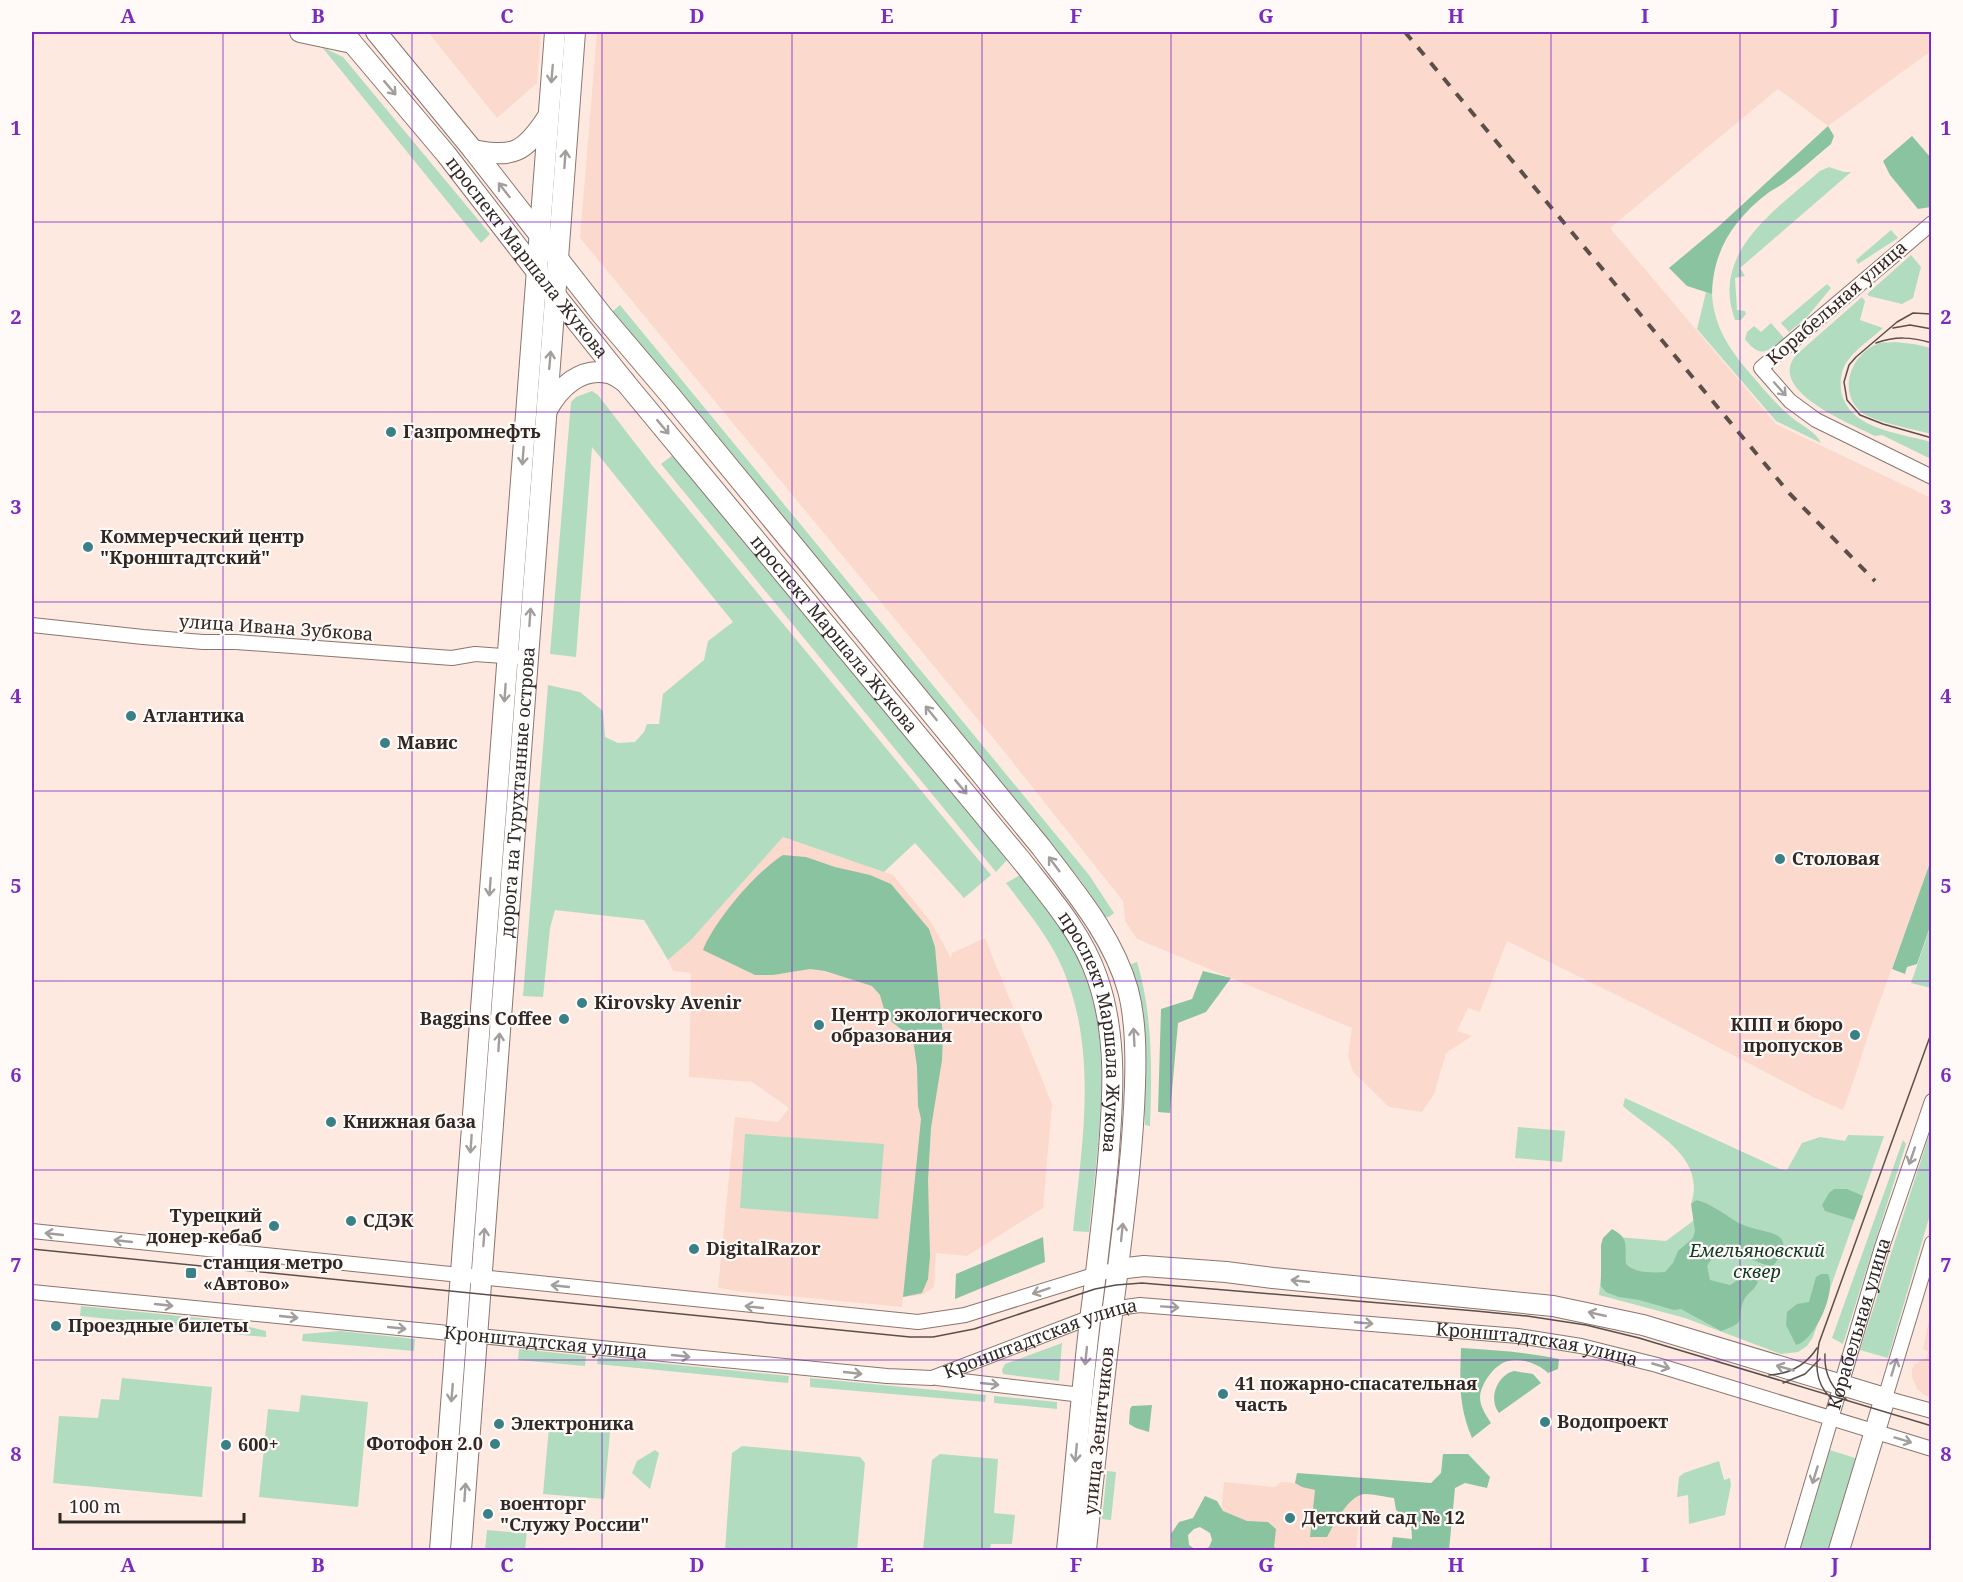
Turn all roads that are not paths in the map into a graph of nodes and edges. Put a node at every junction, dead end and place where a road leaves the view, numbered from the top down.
1 (300, 32) edge
2 (376, 32) edge
3 (555, 32) edge
4 (575, 32) edge
5 (348, 37) edge
6 (548, 116) junction
7 (473, 150) junction
8 (1932, 223) edge
9 (540, 236) junction
10 (558, 259) junction
11 (537, 272) junction
12 (555, 295) junction
13 (625, 382) junction
14 (545, 412) junction
15 (1932, 477) edge
16 (32, 629) edge
17 (508, 656) junction
18 (528, 658) junction
19 (1932, 1101) edge
20 (32, 1231) edge
21 (1932, 1243) edge
22 (1118, 1269) junction
23 (1097, 1274) junction
24 (461, 1276) junction
25 (481, 1278) junction
26 (32, 1292) edge
27 (1112, 1311) junction
28 (1091, 1317) junction
29 (456, 1335) junction
30 (477, 1337) junction
31 (932, 1378) junction
32 (1841, 1385) junction
33 (1082, 1395) junction
34 (1885, 1398) junction
35 (1932, 1412) edge
36 (1831, 1419) junction
37 (1875, 1432) junction
38 (1932, 1449) edge
39 (440, 1551) edge
40 (461, 1551) edge
41 (1067, 1551) edge
42 (1086, 1551) edge
43 (1792, 1551) edge
44 (1839, 1551) edge

1 - 5 street
2 - 7 street, проспект Маршала Жукова
3 -> 6 street, дорога на Турухтанные острова
10 -> 4 street, дорога на Турухтанные острова
5 -> 11 street, проспект Маршала Жукова
6 - 7 street
6 - 9 street, дорога на Турухтанные острова
9 -> 7 street, проспект Маршала Жукова
8 -> 15 street, Корабельная улица
9 - 10 street, проспект Маршала Жукова
9 - 11 street, дорога на Турухтанные острова
10 - 12 street, дорога на Турухтанные острова
22 -> 10 street, проспект Маршала Жукова
11 - 12 street, проспект Маршала Жукова
11 -> 17 street, дорога на Турухтанные острова
12 - 13 street, проспект Маршала Жукова
14 -> 12 street, дорога на Турухтанные острова
13 - 14 street
13 -> 23 street, проспект Маршала Жукова
18 -> 14 street, дорога на Турухтанные острова
16 - 17 street, улица Ивана Зубкова
17 - 18 street, улица Ивана Зубкова
17 -> 24 street, дорога на Турухтанные острова
25 -> 18 street, дорога на Турухтанные острова
19 -> 32 street, Корабельная улица
24 -> 20 street, Кронштадтская улица
34 -> 21 street
22 - 23 street, Кронштадтская улица
22 - 27 street, проспект Маршала Жукова
32 -> 22 street, Кронштадтская улица
23 -> 25 street, Кронштадтская улица
23 - 28 street, проспект Маршала Жукова
24 - 25 street, Кронштадтская улица
24 - 29 street
25 - 30 street, дорога на Турухтанные острова
26 -> 29 street, Кронштадтская улица
27 - 28 street, Кронштадтская улица
27 -> 36 street, Кронштадтская улица
27 - 42 street, улица Зенитчиков
28 - 31 street, Кронштадтская улица
28 -> 33 street, улица Зенитчиков
29 - 30 street, Кронштадтская улица
29 -> 39 street
30 -> 31 street, Кронштадтская улица
40 -> 30 street, дорога на Турухтанные острова
31 -> 33 street
32 - 34 street, Кронштадтская улица
32 - 36 street, Корабельная улица
33 -> 41 street, улица Зенитчиков
34 - 35 street, Кронштадтская улица
34 - 37 street
36 - 37 street, Кронштадтская улица
36 -> 43 street, Корабельная улица
37 -> 38 street, Кронштадтская улица
37 - 44 street

